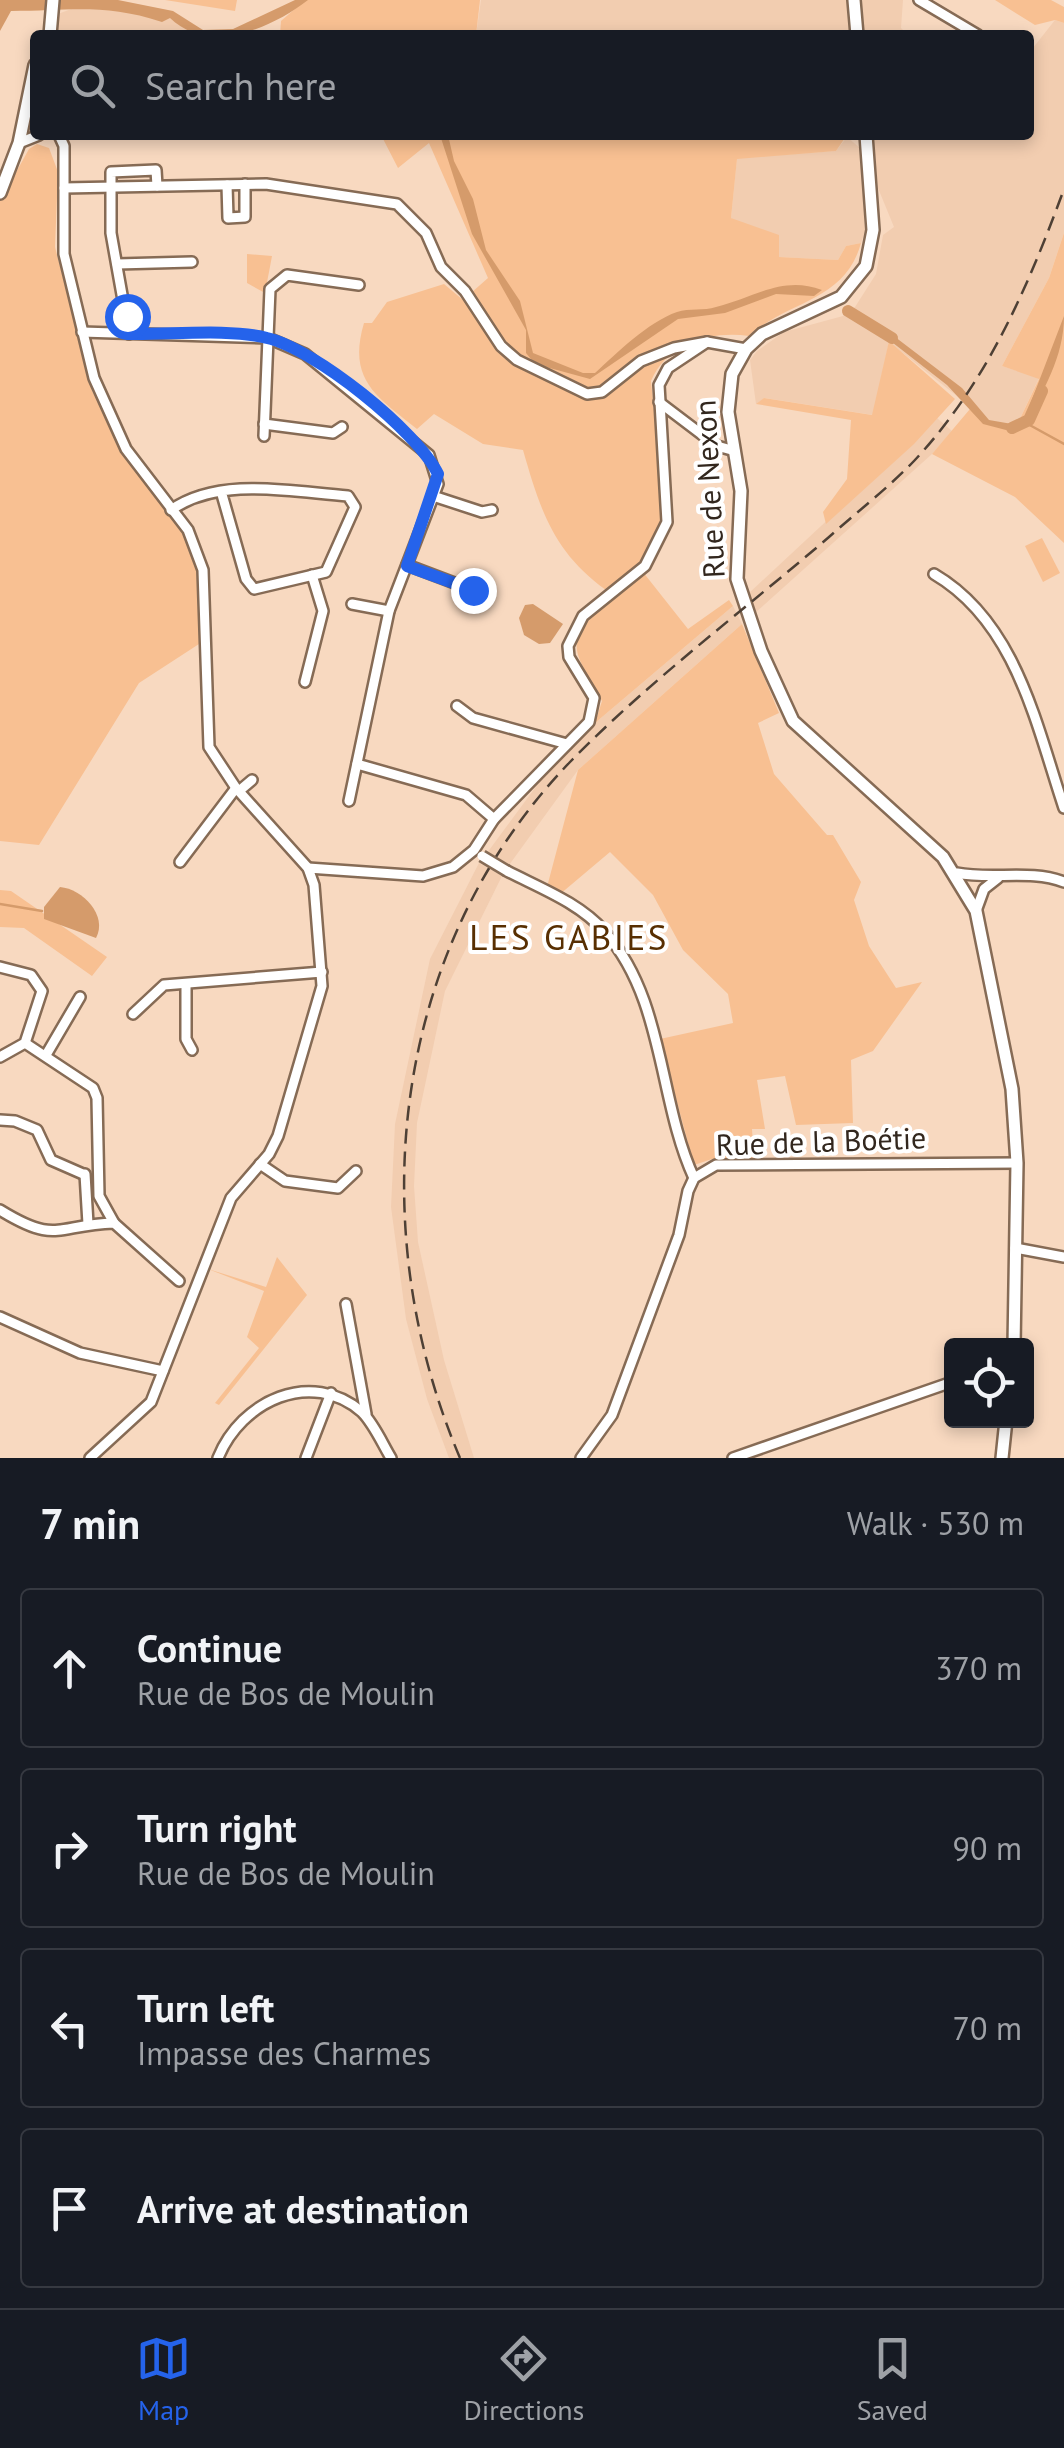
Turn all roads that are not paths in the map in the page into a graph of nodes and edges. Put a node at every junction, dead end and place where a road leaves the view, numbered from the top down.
1 (854, 0) edge
2 (919, 0) edge
3 (857, 30) edge
4 (970, 30) edge
5 (30, 89) edge
6 (30, 139) edge
7 (59, 140) edge
8 (866, 140) edge
9 (19, 143) junction
10 (245, 184) junction
11 (228, 185) junction
12 (156, 186) junction
13 (64, 188) junction
14 (110, 188) junction
15 (0, 193) edge
16 (192, 262) dead end
17 (117, 264) junction
18 (358, 285) dead end
19 (82, 332) junction
20 (128, 334) junction
21 (268, 338) junction
22 (708, 342) junction
23 (746, 349) junction
24 (660, 402) junction
25 (264, 424) junction
26 (342, 427) dead end
27 (264, 436) dead end
28 (735, 451) junction
29 (221, 491) junction
30 (433, 496) junction
31 (171, 510) junction
32 (492, 510) dead end
33 (407, 566) junction
34 (934, 574) dead end
35 (312, 575) junction
36 (473, 590) dead end
37 (352, 604) dead end
38 (390, 611) junction
39 (305, 682) dead end
40 (458, 706) dead end
41 (566, 744) junction
42 (357, 764) junction
43 (252, 780) dead end
44 (238, 790) junction
45 (350, 800) dead end
46 (1064, 808) edge
47 (494, 818) junction
48 (478, 853) junction
49 (180, 862) dead end
50 (308, 868) junction
51 (957, 874) junction
52 (998, 878) junction
53 (1061, 878) edge
54 (984, 889) junction
55 (968, 892) junction
56 (976, 910) junction
57 (0, 967) edge
58 (322, 972) junction
59 (186, 984) junction
60 (80, 997) dead end
61 (134, 1014) dead end
62 (25, 1042) junction
63 (192, 1050) dead end
64 (46, 1055) junction
65 (0, 1057) edge
66 (0, 1120) edge
67 (1018, 1163) junction
68 (260, 1164) junction
69 (356, 1171) dead end
70 (98, 1173) junction
71 (83, 1174) junction
72 (694, 1178) junction
73 (0, 1210) edge
74 (114, 1223) junction
75 (88, 1224) junction
76 (1015, 1248) junction
77 (1064, 1257) edge
78 (179, 1281) junction
79 (198, 1282) junction
80 (192, 1299) junction
81 (346, 1304) dead end
82 (0, 1317) edge
83 (1014, 1338) edge
84 (163, 1371) junction
85 (944, 1385) edge
86 (330, 1393) junction
87 (366, 1416) junction
88 (1005, 1428) edge
89 (90, 1458) edge
90 (218, 1458) edge
91 (306, 1458) edge
92 (391, 1458) edge
93 (581, 1458) edge
94 (734, 1458) edge
95 (1002, 1458) edge

1 - 3 main road
2 - 4 street
5 - 9 main road
6 - 9 street
7 - 13 street
8 - 23 main road
9 - 15 main road
10 - 11 street
10 - 11 street
10 - 22 street
11 - 12 street
12 - 14 street
12 - 14 street
13 - 14 street
13 - 19 street
14 - 17 street
16 - 17 street
17 - 20 street
18 - 21 street
19 - 20 street
19 - 31 street
20 - 21 street
21 - 25 street
21 - 30 street
22 - 23 street
22 - 24 street
23 - 28 main road, Rue de Nexon
24 - 28 street
24 - 41 street
25 - 26 street
25 - 27 street
28 - 51 main road, Rue de Nexon
29 - 31 street
29 - 35 street
29 - 35 street
30 - 32 street
30 - 33 street
31 - 44 street
33 - 36 street
33 - 38 street
34 - 46 street
35 - 39 street
37 - 38 street
38 - 42 street
40 - 41 street
41 - 47 street
42 - 45 street
42 - 47 street
43 - 44 street
44 - 49 street
44 - 50 street
47 - 48 street
48 - 50 street
48 - 72 street, bridge
50 - 58 street
51 - 52 street
51 - 55 main road, Rue de Nexon
52 - 53 street
52 - 54 street
54 - 55 street
54 - 56 street
55 - 56 main road, Rue de Nexon
56 - 67 main road, Rue de Nexon
57 - 62 street
58 - 59 street
58 - 68 street
59 - 61 street
59 - 63 street
60 - 64 street
62 - 64 street
62 - 65 street
64 - 70 street
66 - 71 street
67 - 72 street, Rue de la Boétie
67 - 76 main road, Rue de Nexon
68 - 69 street
68 - 79 street
70 - 71 street
70 - 74 street
71 - 75 street
72 - 93 street, Rue de la Boétie
73 - 75 street
74 - 75 street
74 - 78 street
76 - 77 street
76 - 83 main road, Rue de Nexon
78 - 79 street
78 - 80 street
79 - 80 street
80 - 84 street
81 - 87 street
82 - 84 street
84 - 89 street
85 - 94 street
86 - 87 street
86 - 90 street
86 - 91 street
87 - 92 street
88 - 95 main road

